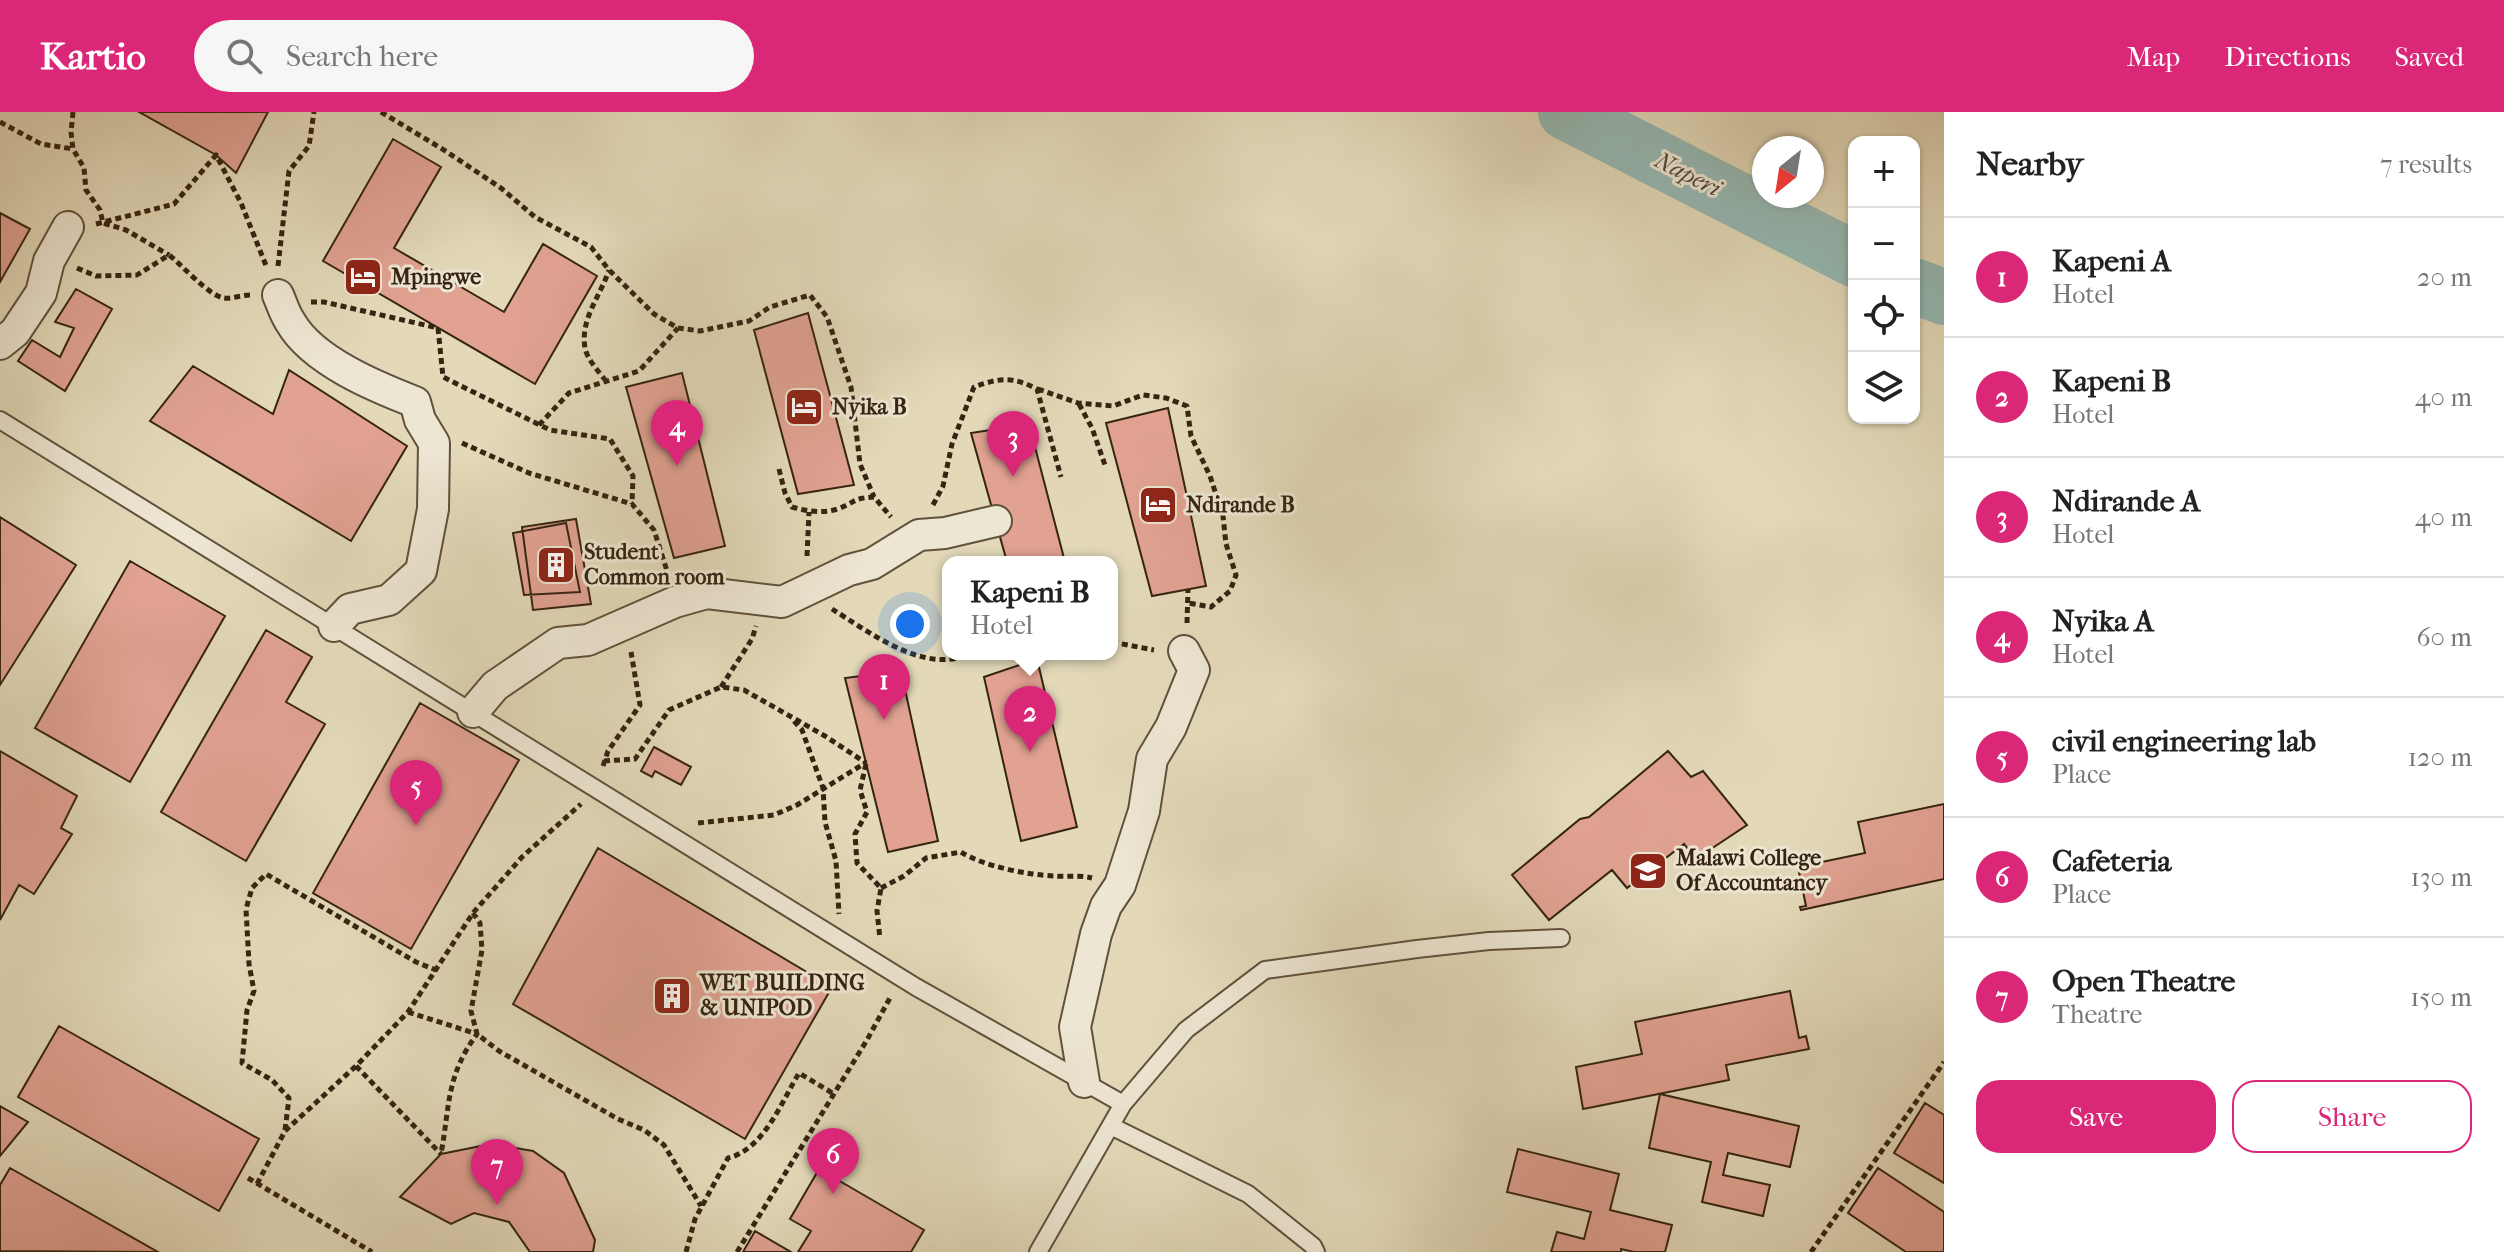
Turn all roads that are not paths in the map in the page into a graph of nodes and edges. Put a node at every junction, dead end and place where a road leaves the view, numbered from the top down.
1 (68, 227) road end
2 (278, 295) road end
3 (0, 344) edge
4 (0, 420) edge
5 (996, 521) dead end
6 (334, 626) junction
7 (1184, 651) road end
8 (473, 712) junction
9 (1561, 938) dead end
10 (1084, 1082) junction
11 (1123, 1104) junction
12 (1111, 1126) junction
13 (1038, 1252) edge
14 (1316, 1252) edge

1 - 3 street
2 - 6 street
4 - 6 lane
5 - 8 street
6 - 8 lane
7 - 10 street
8 - 10 lane
9 - 11 lane
10 - 11 lane
11 - 12 lane
12 - 13 lane
12 - 14 lane

